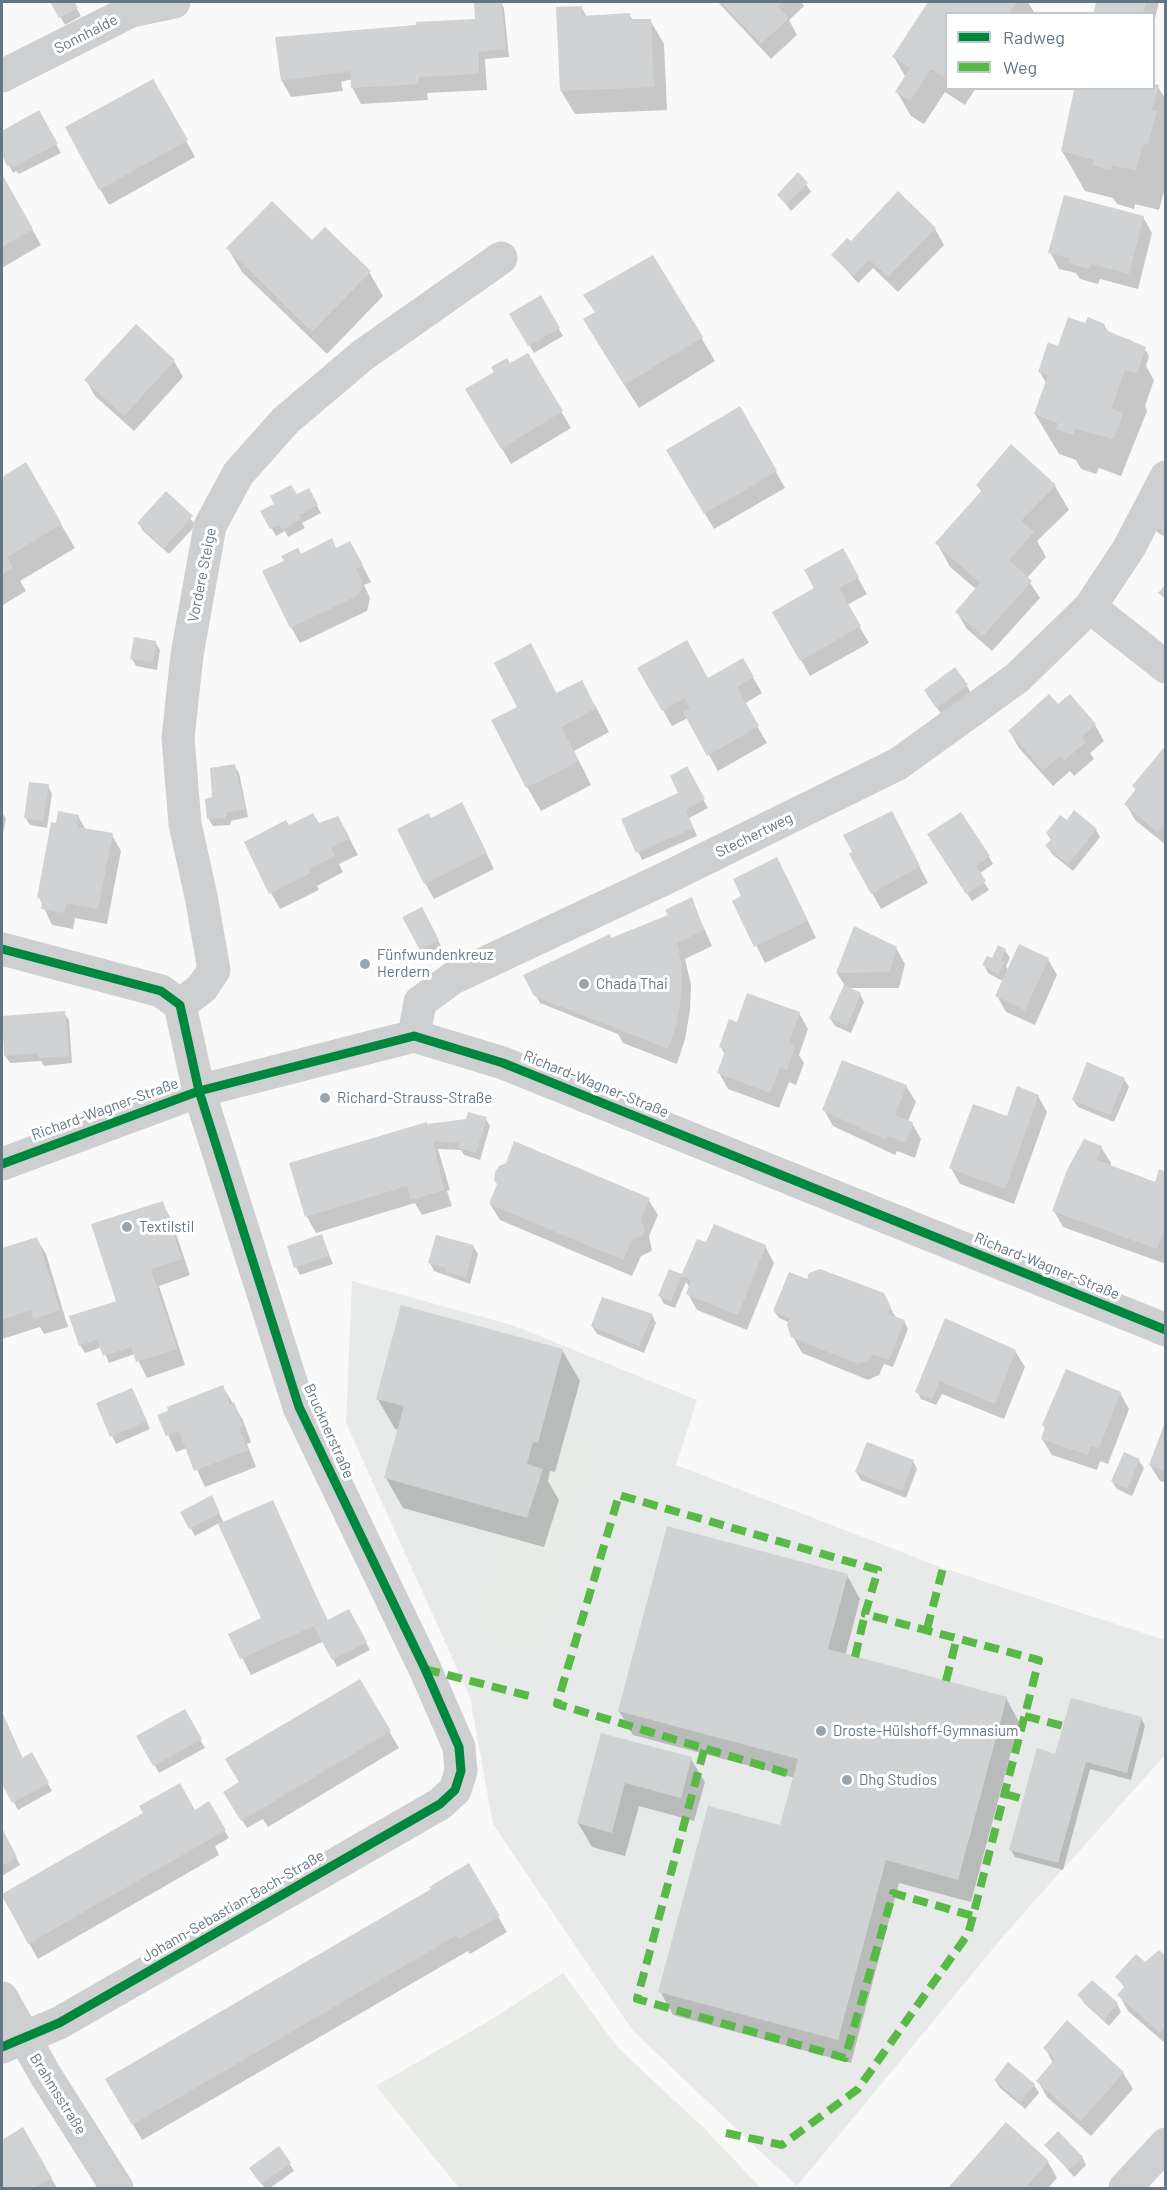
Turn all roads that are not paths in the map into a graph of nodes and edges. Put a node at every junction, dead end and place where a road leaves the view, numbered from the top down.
1 (174, 2) edge
2 (124, 6) edge
3 (2, 76) edge
4 (501, 258) dead end
5 (1166, 477) edge
6 (1090, 607) junction
7 (1166, 667) edge
8 (2, 949) edge
9 (180, 1005) junction
10 (414, 1036) junction
11 (199, 1091) junction
12 (2, 1164) edge
13 (1166, 1330) edge
14 (461, 1771) joint
15 (2, 1998) edge
16 (12, 2042) edge
17 (1166, 2144) edge
18 (117, 2188) edge
19 (1125, 2188) edge

1 - 2 street, Sonnhalde
2 - 3 street, Sonnhalde
4 - 9 street, Vordere Steige
5 - 6 street, Stechertweg
6 - 7 street
6 - 10 street, Stechertweg
8 - 9 street
9 - 11 street
10 - 11 street, Richard-Wagner-Straße
10 - 13 street, Richard-Wagner-Straße
11 - 12 street, Richard-Wagner-Straße
11 - 14 street, Brucknerstraße
14 - 16 street, Johann-Sebastian-Bach-Straße
15 - 16 street, Brahmsstraße
16 - 18 street, Brahmsstraße
17 - 19 street

